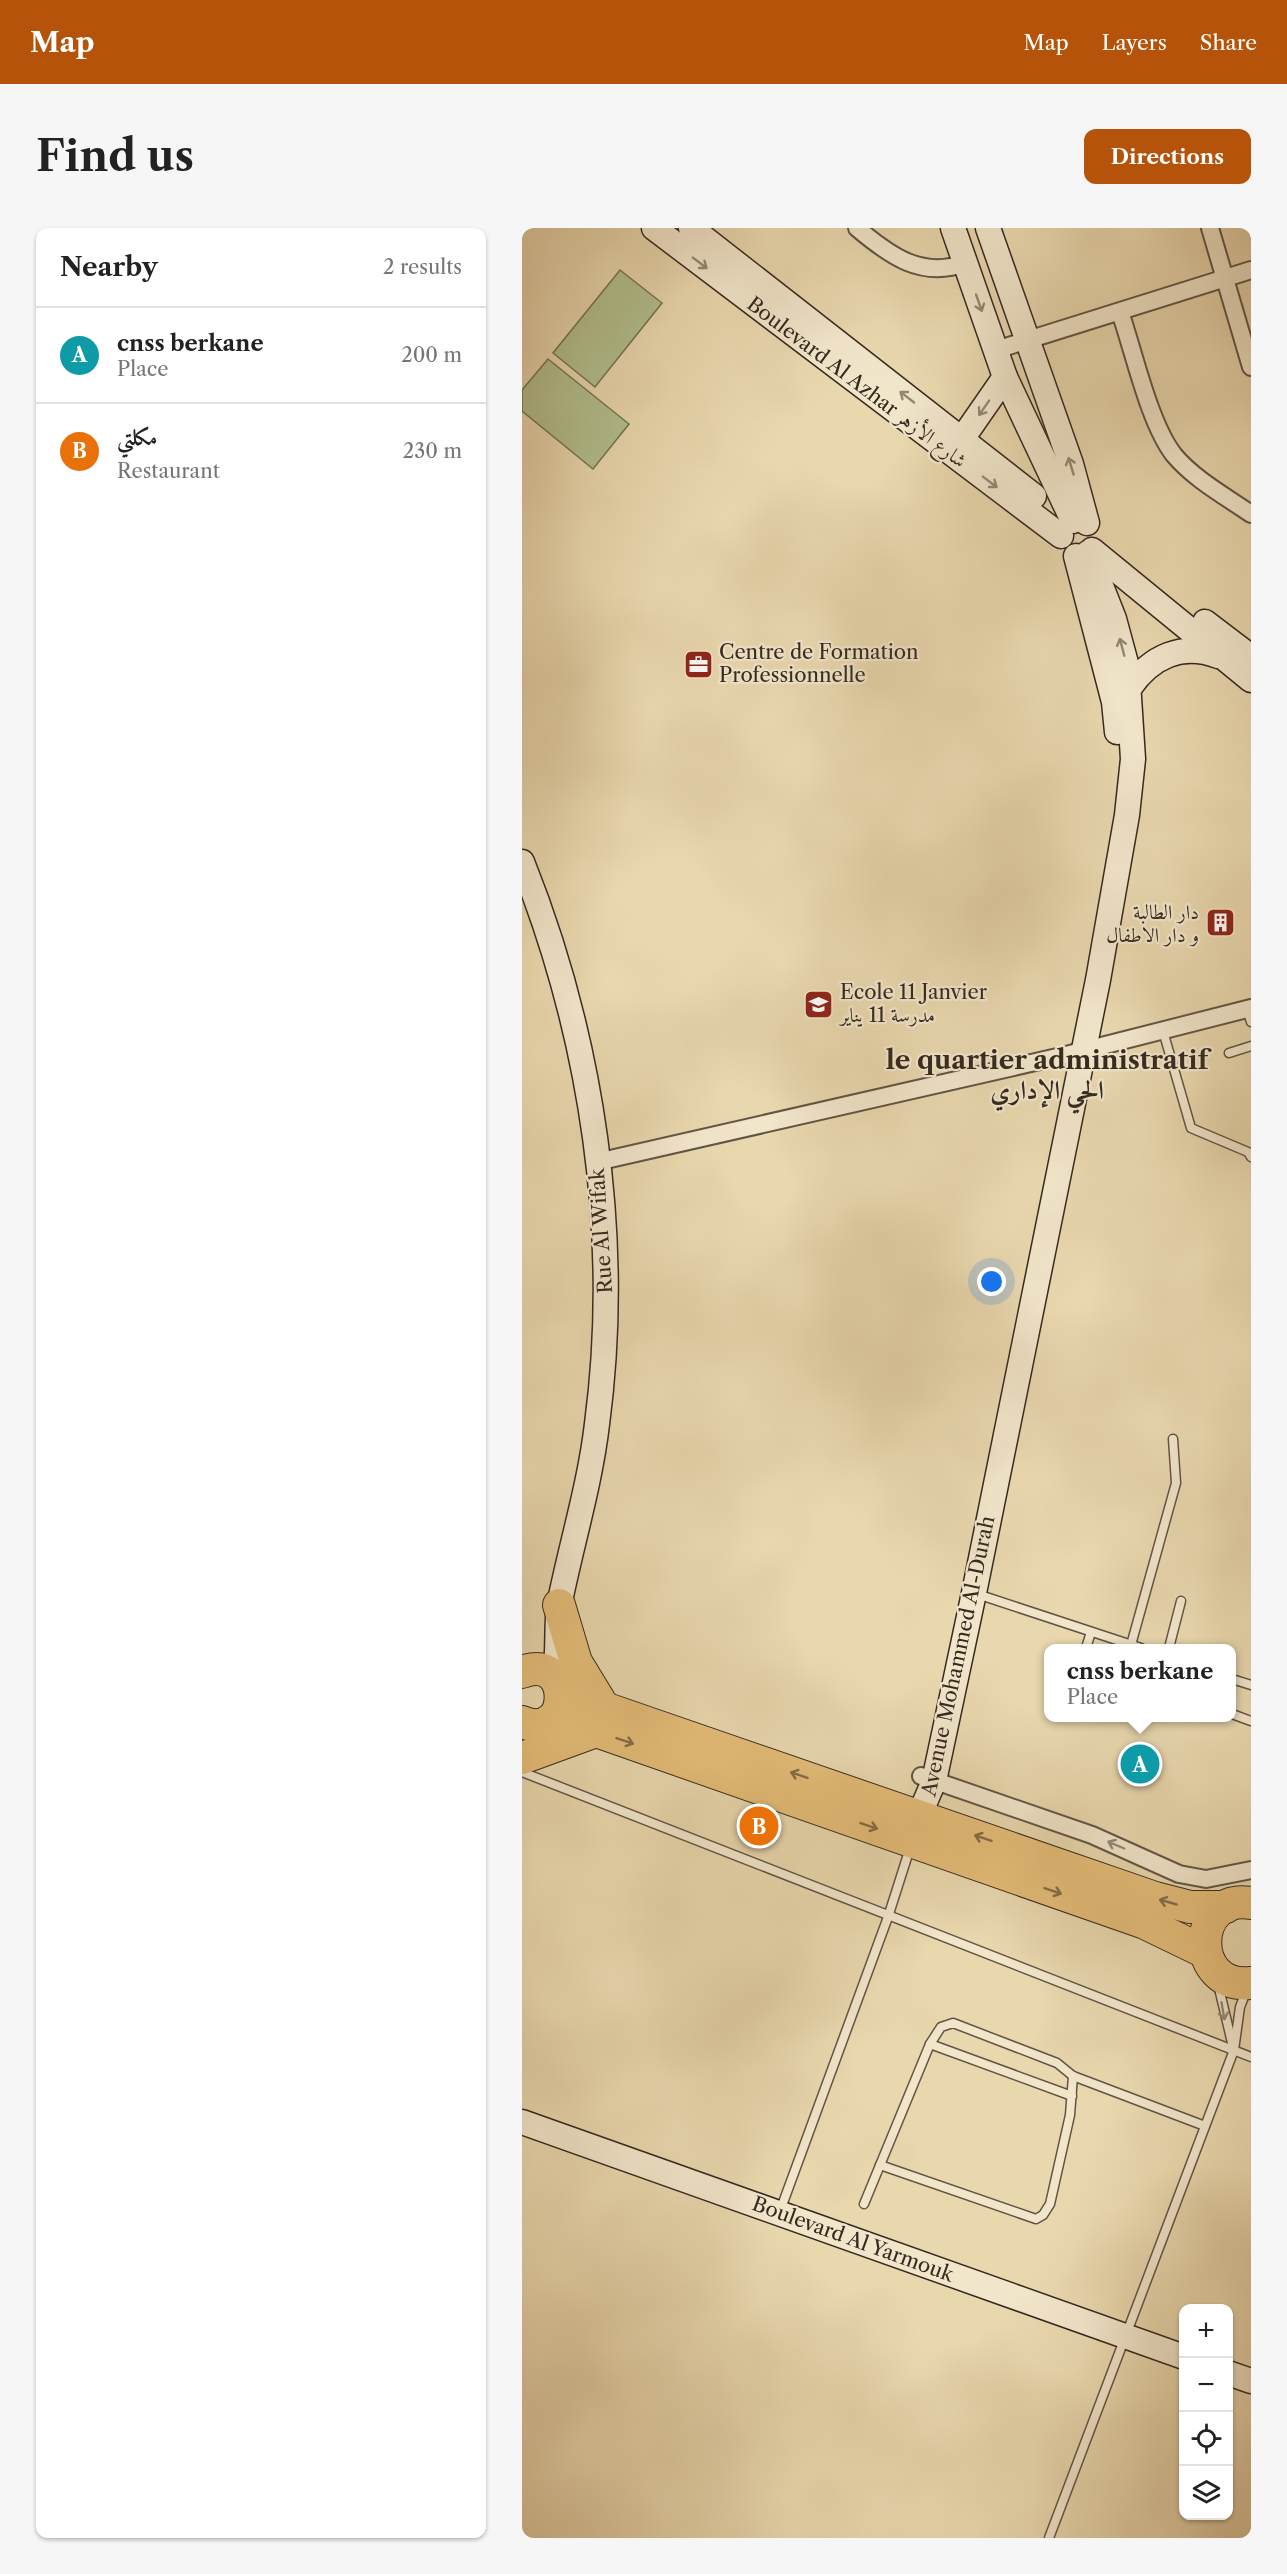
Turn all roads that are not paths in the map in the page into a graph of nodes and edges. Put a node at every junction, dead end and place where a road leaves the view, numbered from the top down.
1 (654, 228) edge
2 (691, 228) edge
3 (857, 228) edge
4 (953, 228) edge
5 (988, 228) edge
6 (1210, 228) edge
7 (965, 263) junction
8 (1251, 270) edge
9 (1227, 278) junction
10 (1120, 312) junction
11 (1029, 341) junction
12 (996, 350) junction
13 (1251, 367) edge
14 (1005, 377) junction
15 (962, 439) junction
16 (1251, 514) edge
17 (1080, 538) junction
18 (1251, 642) edge
19 (1224, 647) junction
20 (1251, 657) edge
21 (1251, 680) edge
22 (1130, 687) junction
23 (522, 862) edge
24 (1250, 1013) edge
25 (1163, 1031) junction
26 (1251, 1046) edge
27 (1075, 1053) junction
28 (1229, 1053) dead end
29 (1251, 1157) edge
30 (597, 1162) junction
31 (1173, 1439) dead end
32 (966, 1591) junction
33 (1181, 1601) dead end
34 (560, 1605) junction
35 (1091, 1632) junction
36 (1087, 1644) edge
37 (1128, 1644) edge
38 (1131, 1644) edge
39 (1170, 1644) edge
40 (543, 1677) edge
41 (1236, 1680) edge
42 (1251, 1685) edge
43 (1236, 1715) edge
44 (600, 1719) junction
45 (1251, 1721) edge
46 (530, 1726) edge
47 (522, 1758) edge
48 (522, 1772) edge
49 (928, 1779) junction
50 (915, 1829) junction
51 (1251, 1870) edge
52 (1241, 1899) edge
53 (888, 1917) junction
54 (1210, 1961) junction
55 (1251, 1984) edge
56 (930, 2043) junction
57 (1233, 2050) junction
58 (1251, 2057) edge
59 (1073, 2076) junction
60 (1072, 2096) junction
61 (522, 2122) edge
62 (1205, 2126) junction
63 (880, 2165) junction
64 (864, 2204) dead end
65 (780, 2214) junction
66 (1126, 2336) junction
67 (1179, 2355) edge
68 (1233, 2375) edge
69 (1251, 2381) edge
70 (1049, 2538) edge

1 -> 17 street, Boulevard Al Azhar شارع الأزهر
15 -> 2 street, Boulevard Al Azhar شارع الأزهر
3 - 7 street
4 - 7 street, Avenue Mohammed Al-Durah
5 - 11 street, Avenue Mohammed Al-Durah
6 - 9 street
7 -> 12 street, Avenue Mohammed Al-Durah
8 - 9 street
9 - 10 street
9 - 13 street
10 - 11 street
10 - 16 street
11 - 12 street
17 -> 11 street, Avenue Mohammed Al-Durah
12 - 14 street, Avenue Mohammed Al-Durah
14 -> 15 street
14 - 17 street, Avenue Mohammed Al-Durah
15 - 17 street, Boulevard Al Azhar شارع الأزهر
17 - 19 street, Boulevard Al Azhar شارع الأزهر
22 -> 17 street, Avenue Mohammed Al-Durah
17 - 27 street, Avenue Mohammed Al-Durah
18 - 19 street
19 - 20 street, Boulevard Al Azhar شارع الأزهر
19 - 21 street, Boulevard Al Azhar شارع الأزهر
19 - 22 street
22 - 27 street, Avenue Mohammed Al-Durah
23 - 30 street, Rue Al Wifak
24 - 25 street
25 - 27 street
25 - 29 lane
26 - 28 lane
27 - 30 street
27 - 32 street, Avenue Mohammed Al-Durah
30 - 34 street, Rue Al Wifak
31 - 38 lane
32 - 35 lane
32 - 49 street, Avenue Mohammed Al-Durah
33 - 39 lane
34 - 40 street, Rue Al Wifak
34 - 44 highway
35 - 36 lane
35 - 37 lane
40 - 44 highway
40 - 46 highway
41 - 42 lane
43 - 45 lane
44 - 46 highway
44 - 47 highway
44 - 50 highway
48 - 53 lane
49 - 50 street, Avenue Mohammed Al-Durah
51 -> 49 street
52 -> 50 highway
50 - 53 lane
50 -> 54 highway
52 - 54 highway
53 - 57 lane
53 - 65 lane
54 - 55 highway
54 -> 57 lane
55 - 57 lane
56 - 59 lane
56 - 60 lane
56 - 63 lane
57 - 58 lane
57 - 62 lane
59 - 60 lane
59 - 62 lane
60 - 63 lane
61 - 65 street, Boulevard Al Yarmouk
62 - 66 lane
63 - 64 lane
65 - 66 street, Boulevard Al Yarmouk
66 - 67 street, Boulevard Al Yarmouk
66 - 70 lane
68 - 69 street

